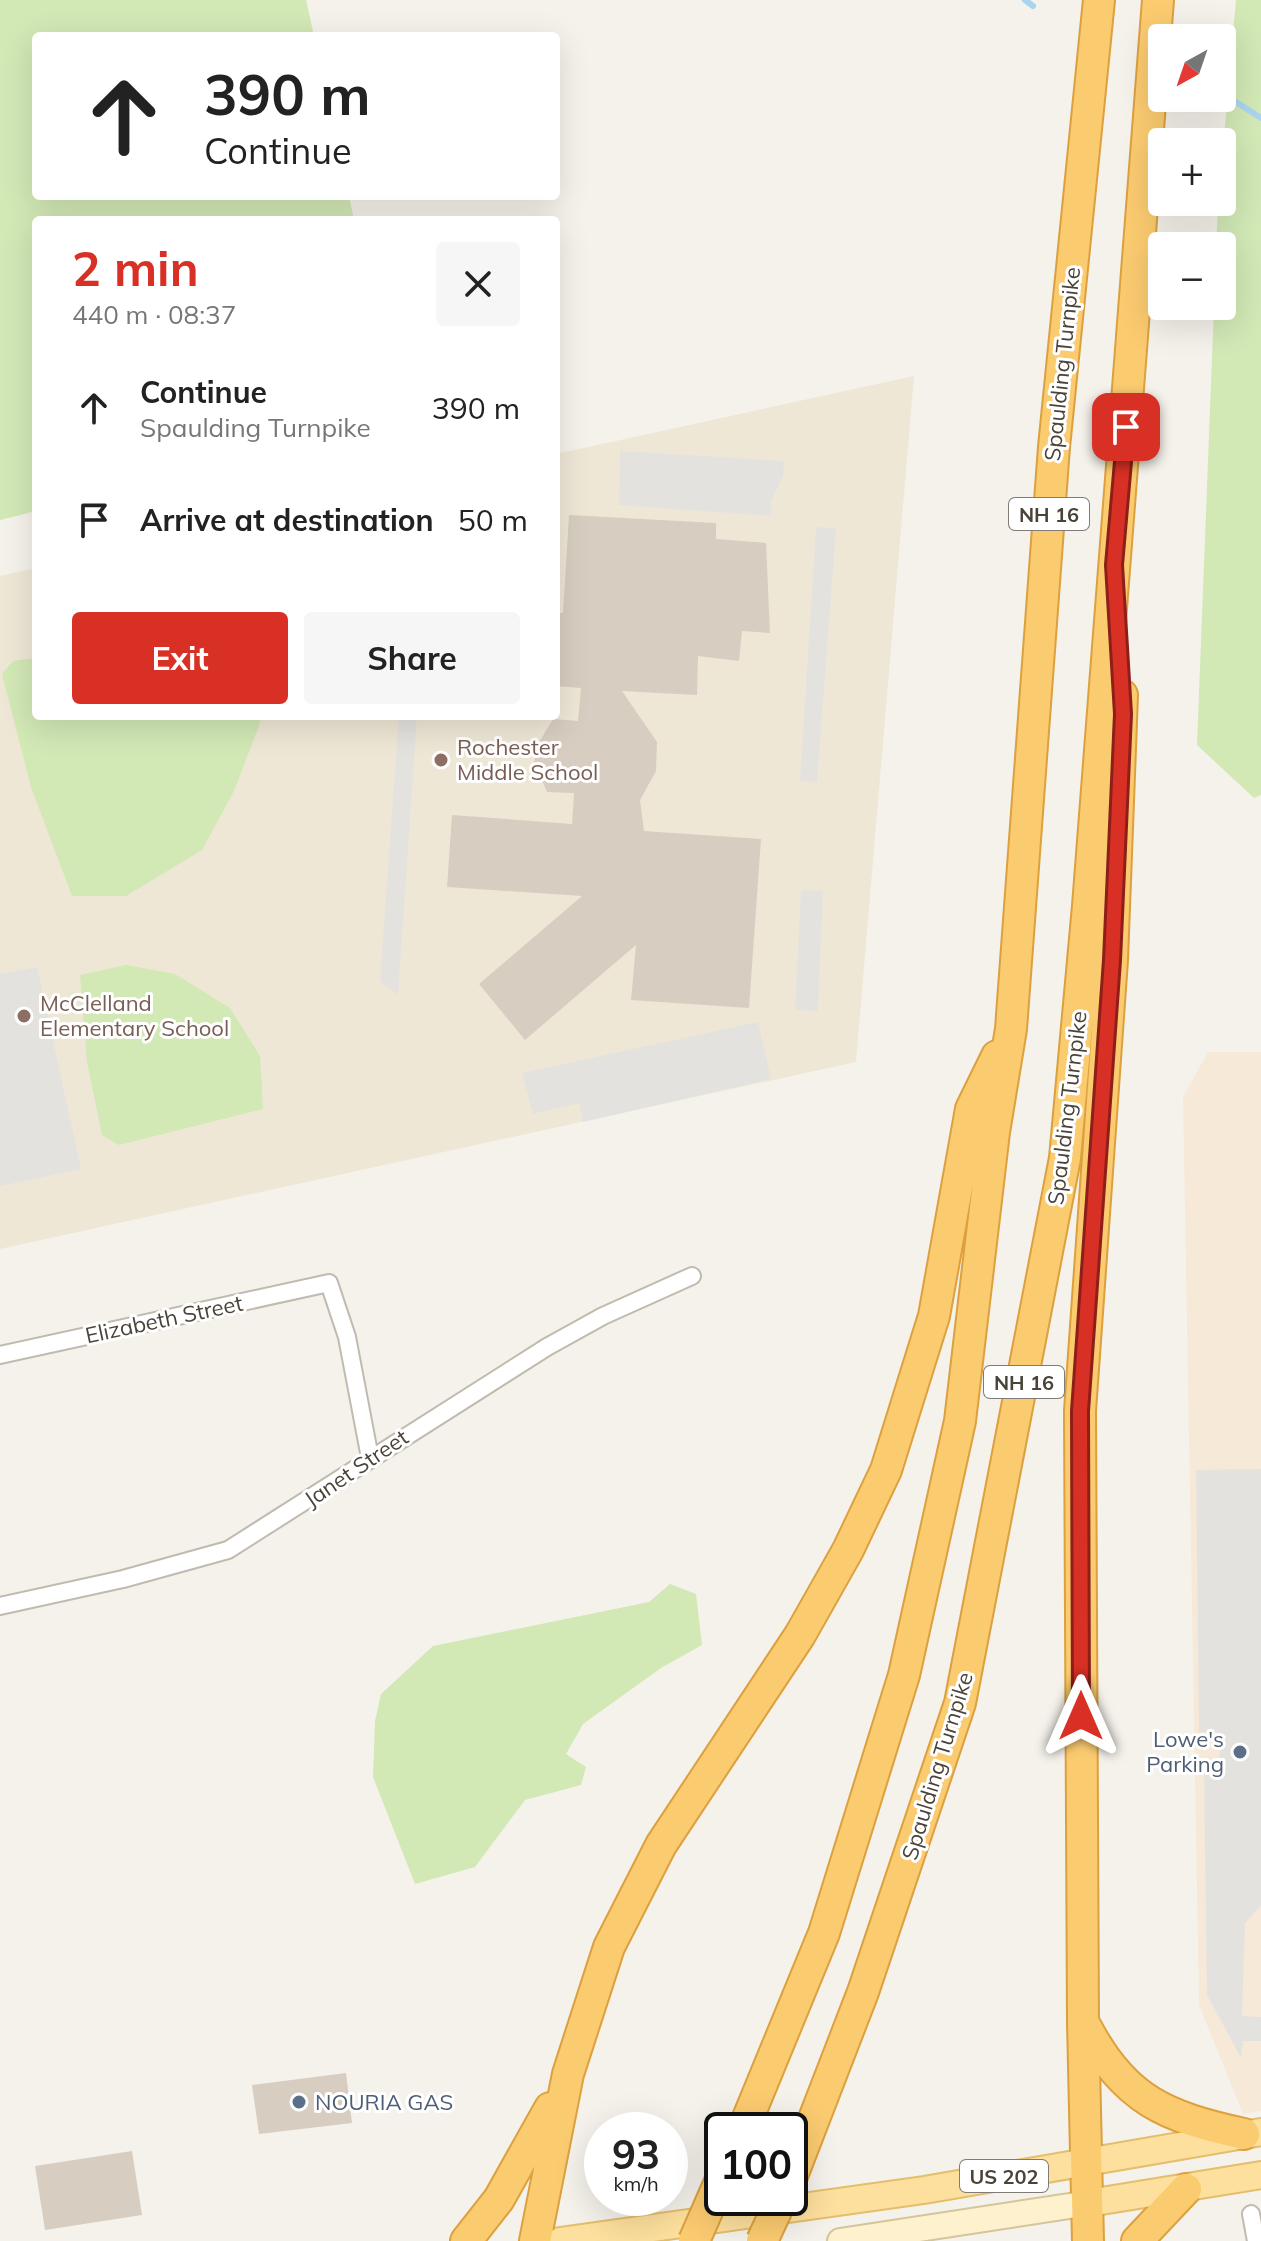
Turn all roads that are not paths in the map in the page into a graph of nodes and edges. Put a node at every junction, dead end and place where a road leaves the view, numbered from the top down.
1 (1099, 0) edge
2 (1158, 0) edge
3 (1114, 565) junction
4 (1011, 1029) junction
5 (692, 1276) dead end
6 (0, 1355) edge
7 (370, 1458) junction
8 (0, 1606) edge
9 (1083, 2022) junction
10 (568, 2074) junction
11 (750, 2112) edge
12 (1252, 2133) edge
13 (808, 2135) edge
14 (1085, 2162) junction
15 (1261, 2175) edge
16 (1186, 2189) junction
17 (1089, 2203) junction
18 (1251, 2214) dead end
19 (705, 2216) edge
20 (774, 2216) edge
21 (466, 2241) edge
22 (535, 2241) edge
23 (560, 2241) edge
24 (694, 2241) edge
25 (762, 2241) edge
26 (840, 2241) edge
27 (1088, 2241) edge
28 (1137, 2241) edge
29 (1256, 2241) edge

1 - 4 highway, Spaulding Turnpike / NH 16
2 - 3 highway, Spaulding Turnpike / NH 16
3 - 9 highway
3 - 13 highway, Spaulding Turnpike / NH 16
4 - 10 highway
4 - 11 highway, Spaulding Turnpike / NH 16
5 - 7 street, Janet Street
6 - 7 street, Elizabeth Street
7 - 8 street, Janet Street
9 - 12 highway
9 - 14 highway
10 - 21 highway
10 - 22 highway
12 - 14 main road, US 202
14 - 17 highway
14 - 23 main road, US 202
15 - 16 main road
16 - 17 main road
16 - 28 highway
17 - 26 main road
17 - 27 highway
18 - 29 street
19 - 24 highway, bridge
20 - 25 highway, bridge

